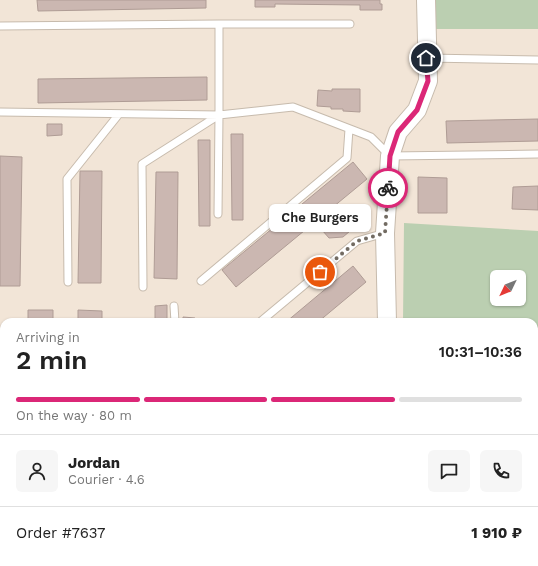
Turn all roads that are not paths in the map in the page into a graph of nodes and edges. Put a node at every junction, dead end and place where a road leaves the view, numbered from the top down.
1 (426, 0) edge
2 (219, 24) junction
3 (350, 24) dead end
4 (0, 26) edge
5 (426, 58) junction
6 (538, 60) edge
7 (0, 112) edge
8 (119, 114) junction
9 (219, 115) junction
10 (349, 129) junction
11 (538, 154) edge
12 (390, 156) junction
13 (218, 214) dead end
14 (385, 233) junction
15 (201, 281) dead end
16 (68, 282) dead end
17 (143, 286) dead end
18 (174, 306) dead end
19 (175, 318) edge
20 (265, 318) edge
21 (388, 318) edge

1 - 5 street
2 - 3 lane
2 - 4 lane
2 - 9 lane
5 - 6 lane
5 - 12 street
7 - 8 lane
8 - 9 lane
8 - 16 lane
9 - 10 lane
9 - 13 lane
9 - 17 lane
10 - 12 lane
10 - 15 lane
11 - 12 lane
12 - 14 street
14 - 20 lane
14 - 21 street
18 - 19 lane

